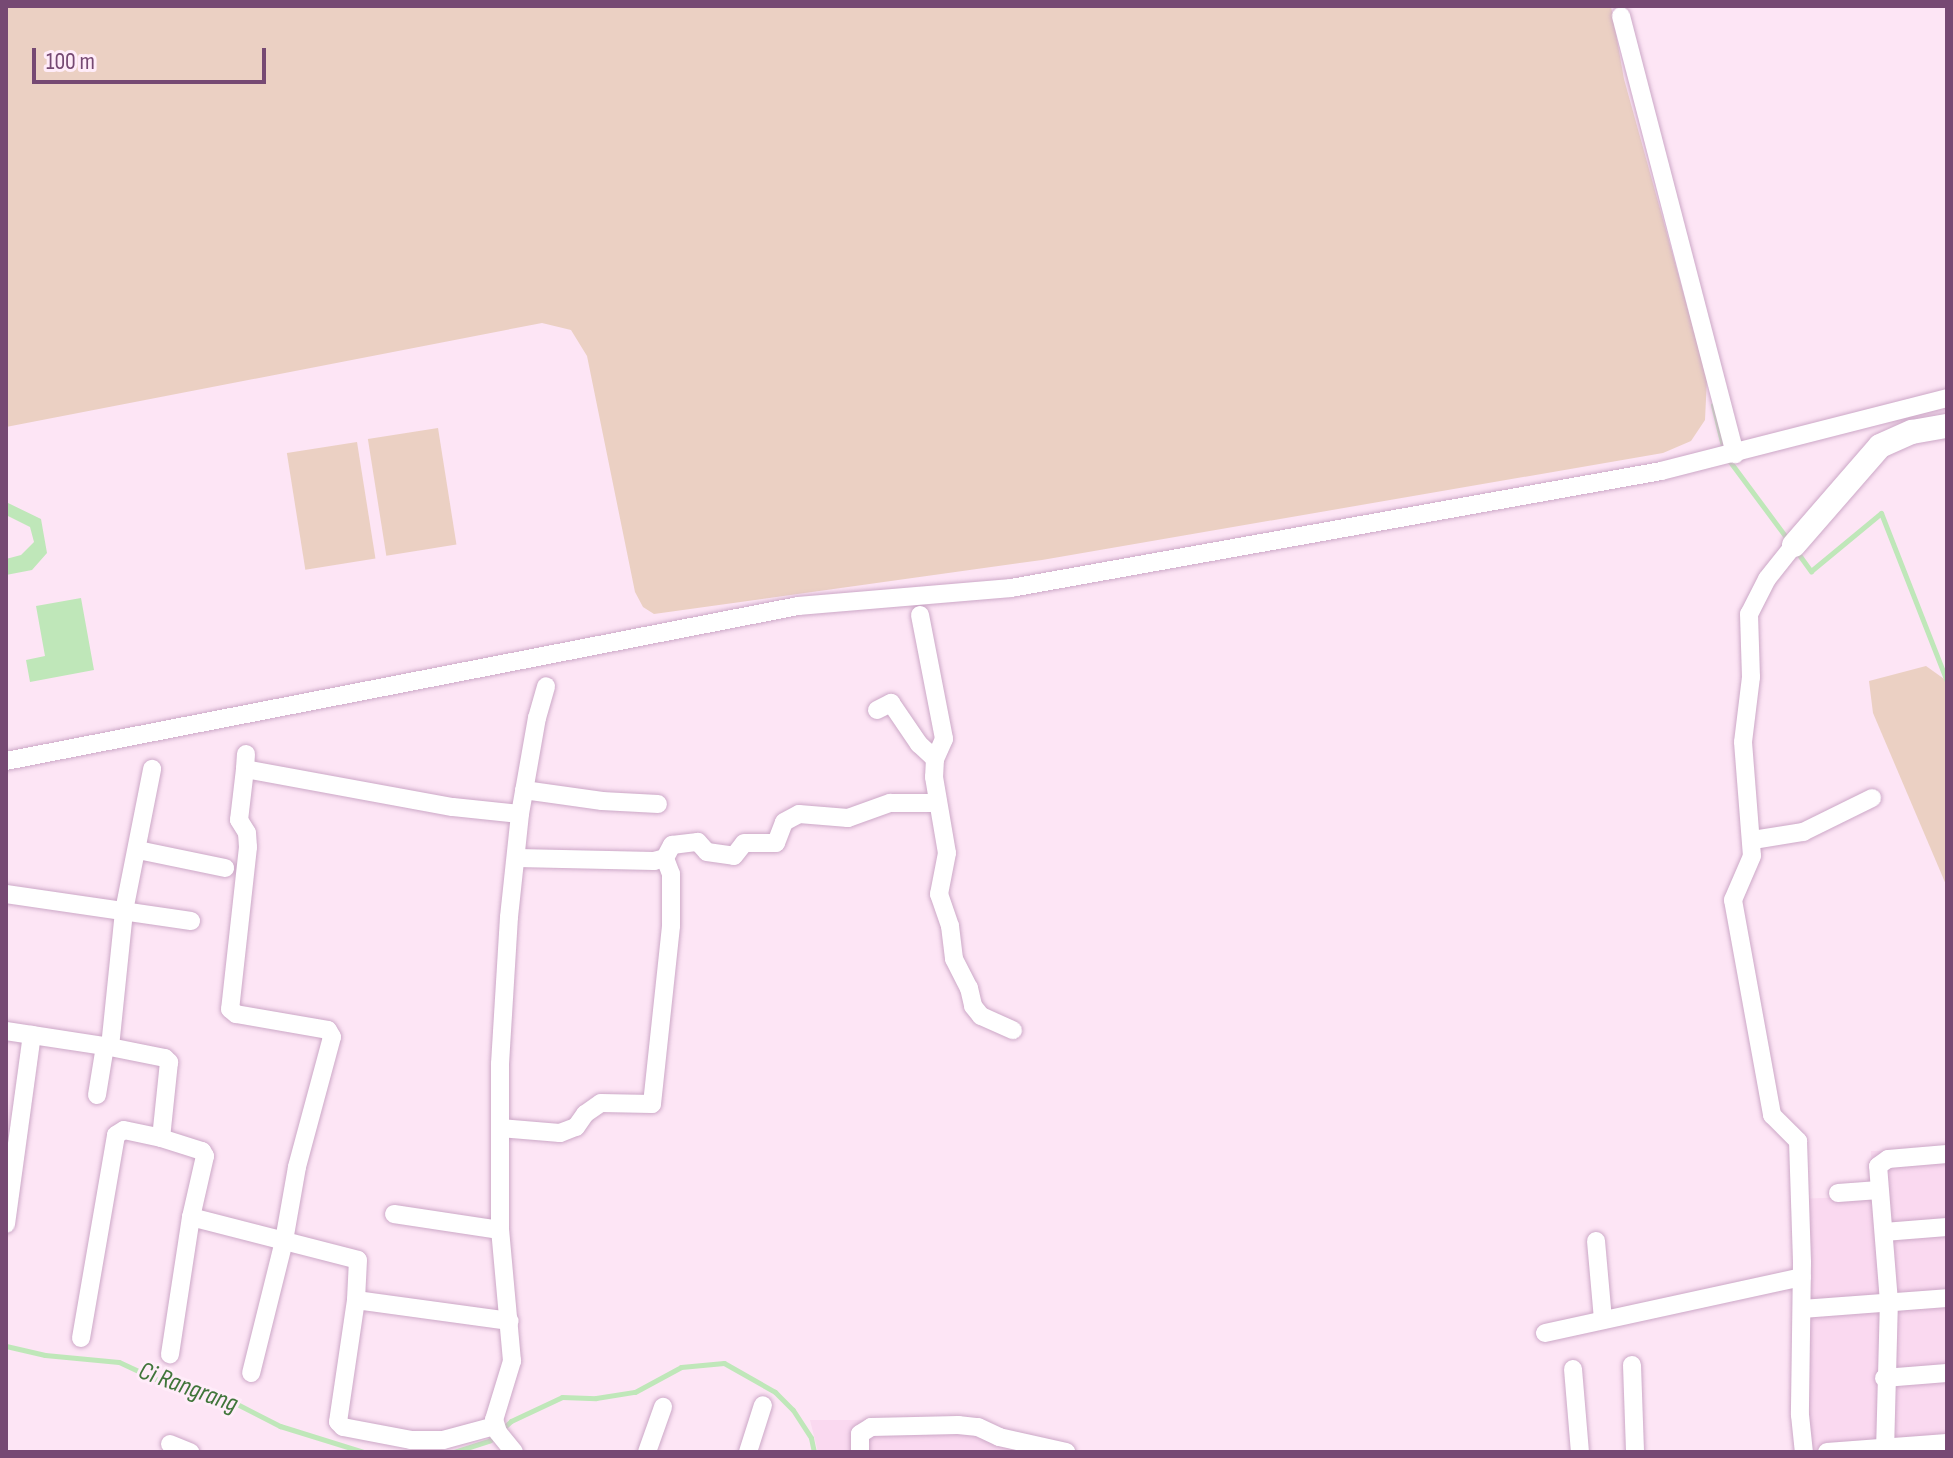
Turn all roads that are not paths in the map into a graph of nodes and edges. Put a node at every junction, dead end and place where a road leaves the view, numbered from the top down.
1 (1621, 16) dead end
2 (1947, 398) edge
3 (1947, 426) edge
4 (1735, 454) junction
5 (1794, 545) joint
6 (920, 615) dead end
7 (546, 686) dead end
8 (877, 710) dead end
9 (935, 759) junction
10 (6, 761) edge
11 (152, 769) dead end
12 (524, 790) junction
13 (1872, 798) dead end
14 (937, 803) junction
15 (658, 804) dead end
16 (520, 814) junction
17 (1753, 840) junction
18 (138, 850) junction
19 (517, 858) junction
20 (665, 858) junction
21 (225, 868) dead end
22 (6, 894) edge
23 (124, 911) junction
24 (191, 921) dead end
25 (1013, 1030) dead end
26 (6, 1031) edge
27 (32, 1035) junction
28 (108, 1046) junction
29 (97, 1095) dead end
30 (500, 1128) junction
31 (12, 1135) edge
32 (161, 1138) junction
33 (1947, 1154) edge
34 (1879, 1190) junction
35 (1838, 1193) dead end
36 (394, 1214) dead end
37 (191, 1217) junction
38 (6, 1224) edge
39 (1947, 1227) edge
40 (500, 1230) junction
41 (1884, 1232) junction
42 (284, 1241) junction
43 (1596, 1241) dead end
44 (1802, 1277) junction
45 (1947, 1298) edge
46 (356, 1300) junction
47 (1889, 1302) junction
48 (1802, 1309) junction
49 (1603, 1320) junction
50 (510, 1321) junction
51 (1545, 1333) dead end
52 (81, 1338) dead end
53 (170, 1354) dead end
54 (1632, 1365) dead end
55 (1573, 1369) dead end
56 (251, 1373) dead end
57 (1947, 1373) edge
58 (1884, 1378) junction
59 (763, 1405) dead end
60 (663, 1407) dead end
61 (504, 1439) edge
62 (1947, 1443) edge
63 (170, 1444) dead end
64 (999, 1445) edge
65 (1885, 1450) edge
66 (190, 1452) edge
67 (647, 1452) edge
68 (748, 1452) edge
69 (860, 1452) edge
70 (1066, 1452) edge
71 (1580, 1452) edge
72 (1635, 1452) edge
73 (1804, 1452) edge
74 (1827, 1452) edge

1 - 4 street
2 - 4 street
3 - 5 street
4 - 10 street
5 - 17 street
6 - 9 street
7 - 12 street
8 - 9 street
9 - 14 street
11 - 18 street
12 - 15 street
12 - 16 street
13 - 17 street
14 - 20 street
14 - 25 street
16 - 19 street
16 - 42 street
17 - 44 street
18 - 21 street
18 - 23 street
19 - 20 street
19 - 30 street
20 - 30 street
22 - 23 street
23 - 24 street
23 - 28 street
26 - 27 street
27 - 28 street
27 - 31 street
28 - 29 street
28 - 32 street
30 - 40 street
31 - 38 street
32 - 37 street
32 - 52 street
33 - 34 street
34 - 35 street
34 - 41 street
36 - 40 street
37 - 42 street
37 - 53 street
39 - 41 street
40 - 50 street
41 - 47 street
42 - 46 street
42 - 56 street
43 - 49 street
44 - 48 street
44 - 49 street
45 - 47 street
46 - 50 street
46 - 61 street
47 - 48 street
47 - 58 street
48 - 73 street
49 - 51 street
50 - 61 street
54 - 72 street
55 - 71 street
57 - 58 street
58 - 65 street
59 - 68 street
60 - 67 street
62 - 65 street
63 - 66 street
64 - 69 street
64 - 70 street
65 - 74 street

